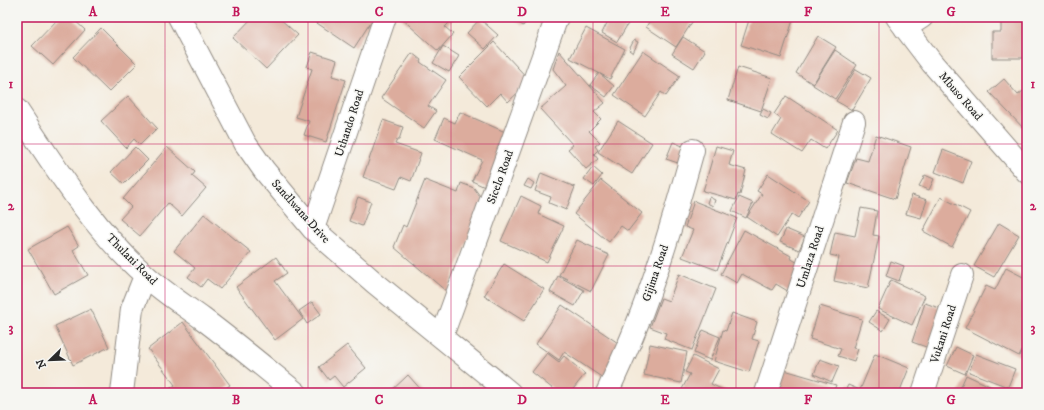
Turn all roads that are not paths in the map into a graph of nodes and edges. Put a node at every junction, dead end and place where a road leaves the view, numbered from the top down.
1 (385, 17) edge
2 (557, 17) edge
3 (181, 18) edge
4 (908, 21) edge
5 (17, 110) edge
6 (854, 122) dead end
7 (693, 150) dead end
8 (1027, 172) edge
9 (313, 229) junction
10 (962, 275) dead end
11 (146, 276) junction
12 (442, 336) junction
13 (122, 393) edge
14 (296, 393) edge
15 (510, 393) edge
16 (607, 393) edge
17 (766, 393) edge
18 (923, 393) edge

1 - 9 street, Uthando Road
2 - 12 street, Sicelo Road
3 - 9 street, Sandlwana Drive
4 - 8 street, Mbuso Road
5 - 11 street, Thulani Road
6 - 17 street, Umlaza Road
7 - 16 street, Gijima Road
9 - 12 street, Sandlwana Drive
10 - 18 street, Vukani Road
11 - 13 street
11 - 14 street, Thulani Road
12 - 15 street, Sandlwana Drive

